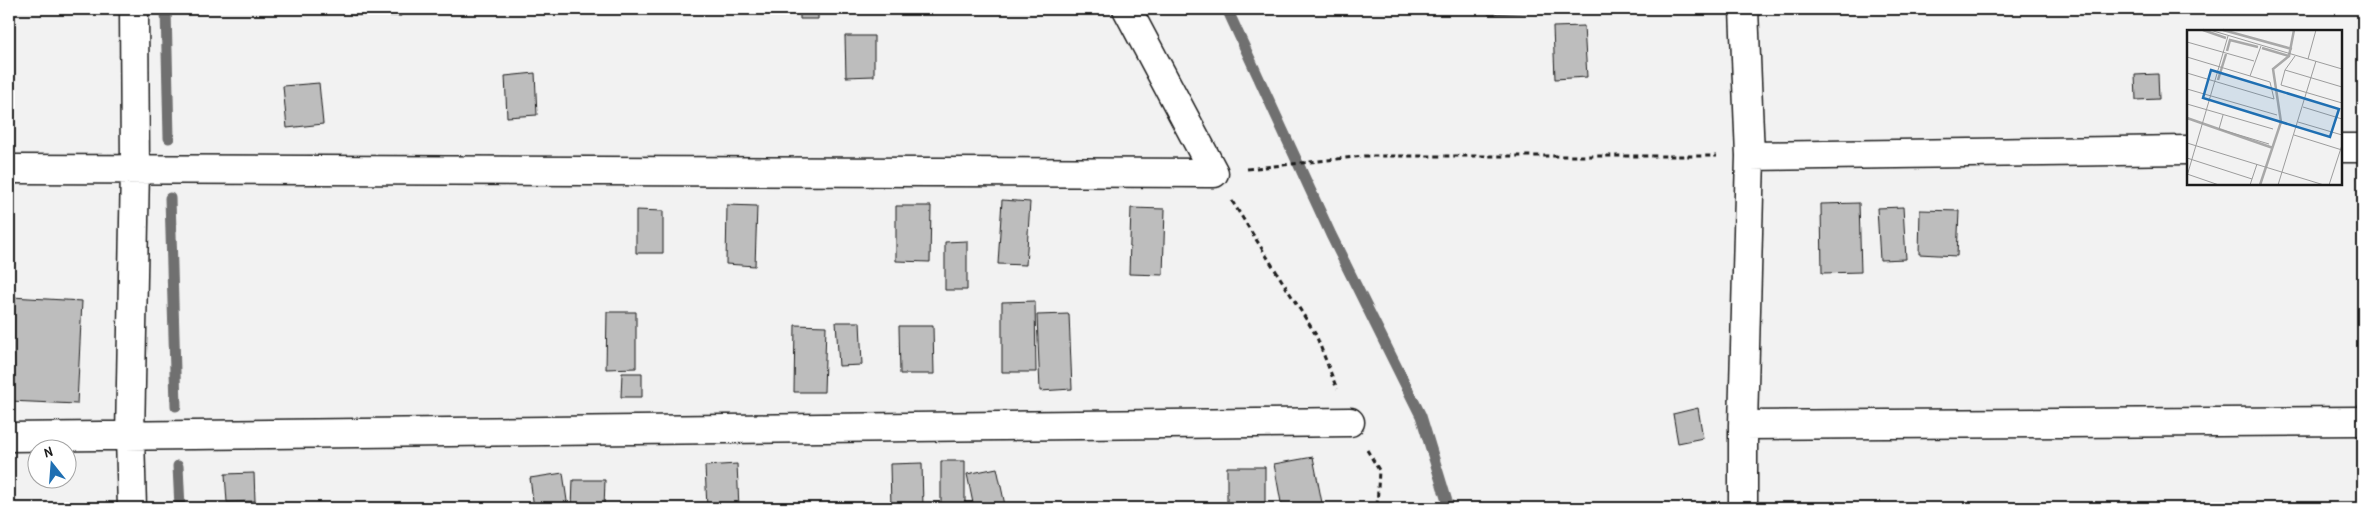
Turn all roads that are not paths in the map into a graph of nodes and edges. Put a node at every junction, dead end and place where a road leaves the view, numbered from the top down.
1 (134, 9) edge
2 (1127, 9) edge
3 (1744, 9) edge
4 (2342, 148) edge
5 (2363, 148) edge
6 (2187, 150) edge
7 (1750, 156) junction
8 (135, 168) junction
9 (9, 169) edge
10 (2363, 420) edge
11 (1350, 422) road end
12 (1743, 425) junction
13 (9, 437) edge
14 (130, 437) junction
15 (132, 508) edge
16 (1743, 508) edge

1 - 8 street
2 - 8 street
3 - 7 street
4 - 5 street
6 - 7 street
7 - 12 street
8 - 9 street
8 - 14 street
10 - 12 street
11 - 14 street
12 - 16 street
13 - 14 street
14 - 15 street

